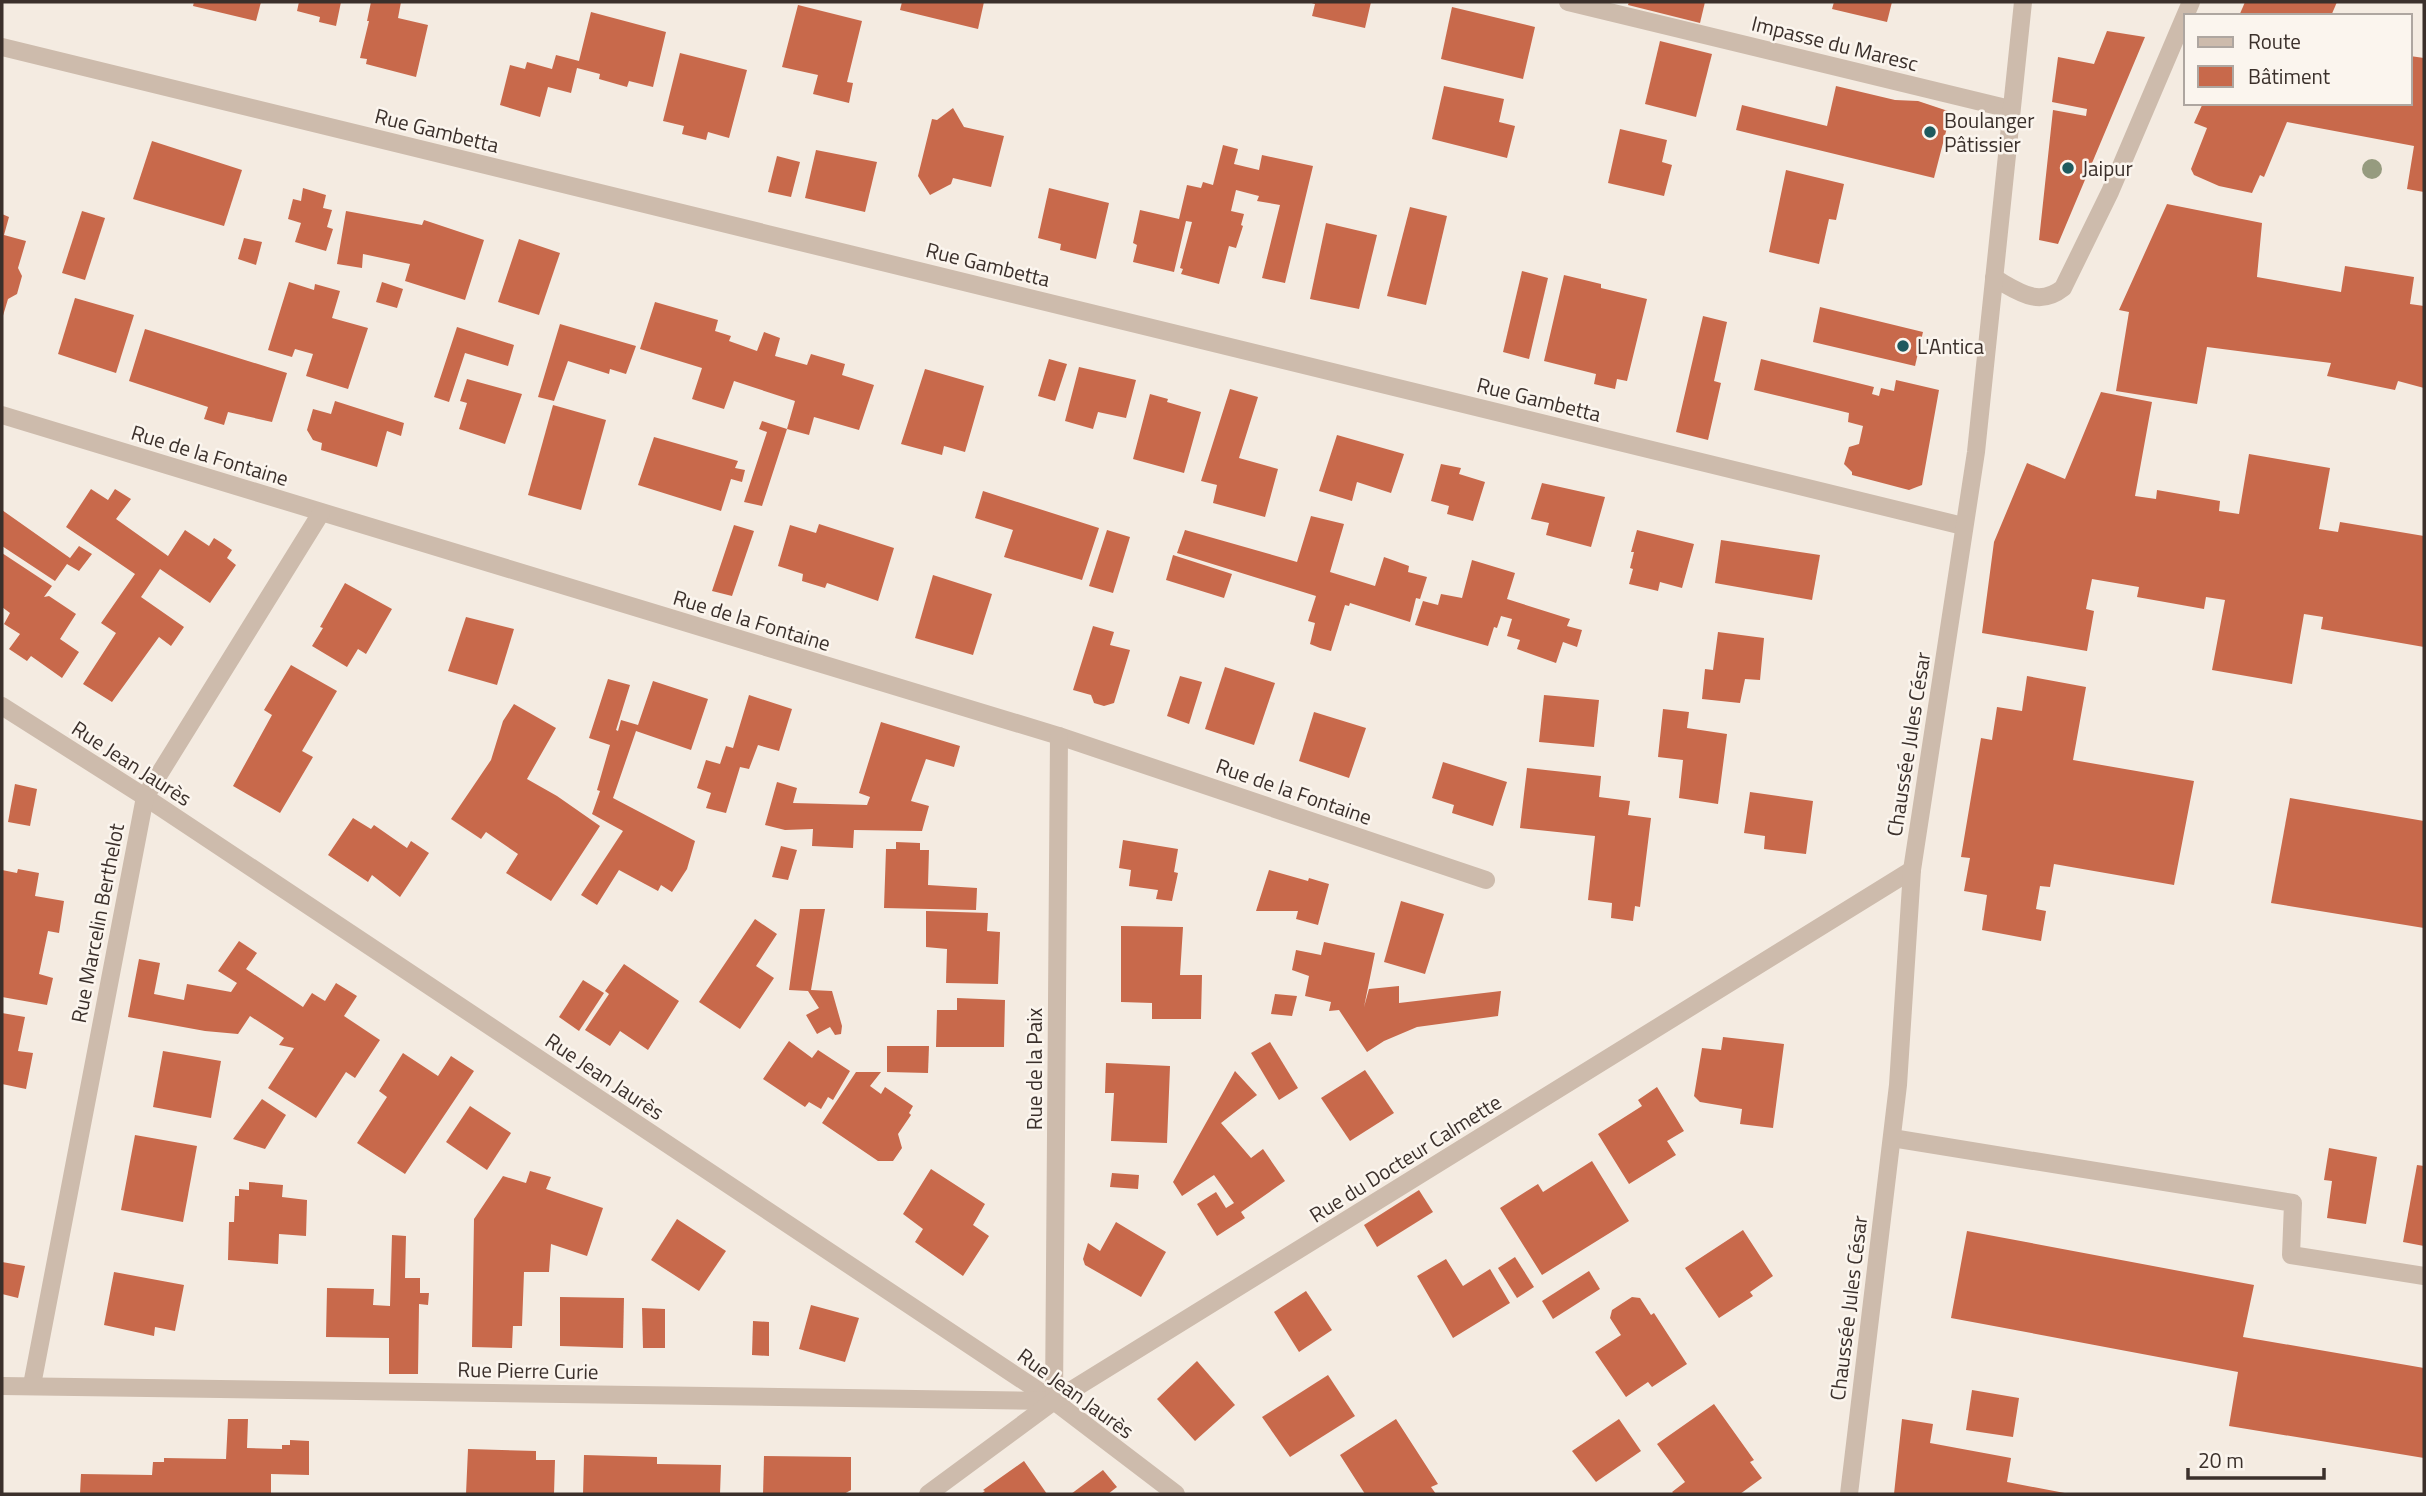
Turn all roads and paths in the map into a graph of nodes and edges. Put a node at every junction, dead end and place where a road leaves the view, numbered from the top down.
1 (1568, 2) edge
2 (2023, 2) edge
3 (2184, 18) edge
4 (2, 47) edge
5 (2010, 109) junction
6 (1994, 278) junction
7 (2, 415) edge
8 (321, 513) junction
9 (1963, 526) junction
10 (2, 706) edge
11 (1059, 736) junction
12 (145, 797) junction
13 (1912, 870) junction
14 (1486, 880) dead end
15 (1892, 1138) junction
16 (2424, 1276) edge
17 (32, 1385) junction
18 (2, 1386) edge
19 (1054, 1401) junction
20 (928, 1494) edge
21 (1176, 1494) edge
22 (1849, 1494) edge

1 - 5 street, Impasse du Maresc
2 - 5 street, Chaussée Jules César
3 - 6 street
4 - 9 street, Rue Gambetta
5 - 6 street, Chaussée Jules César
6 - 9 street, Chaussée Jules César
7 - 8 street, Rue de la Fontaine
8 - 11 street, Rue de la Fontaine
8 - 12 street, Rue Marcelin Berthelot
9 - 13 street, Chaussée Jules César
10 - 12 street, Rue Jean Jaurès
11 - 14 street, Rue de la Fontaine
11 - 19 street, Rue de la Paix
12 - 17 street, Rue Marcelin Berthelot
12 - 19 street, Rue Jean Jaurès
13 - 15 street, Chaussée Jules César
13 - 19 street, Rue du Docteur Calmette
15 - 16 street
15 - 22 street, Chaussée Jules César
17 - 18 street, Rue Pierre Curie
17 - 19 street, Rue Pierre Curie
19 - 20 street, Rue du Docteur Calmette
19 - 21 street, Rue Jean Jaurès

